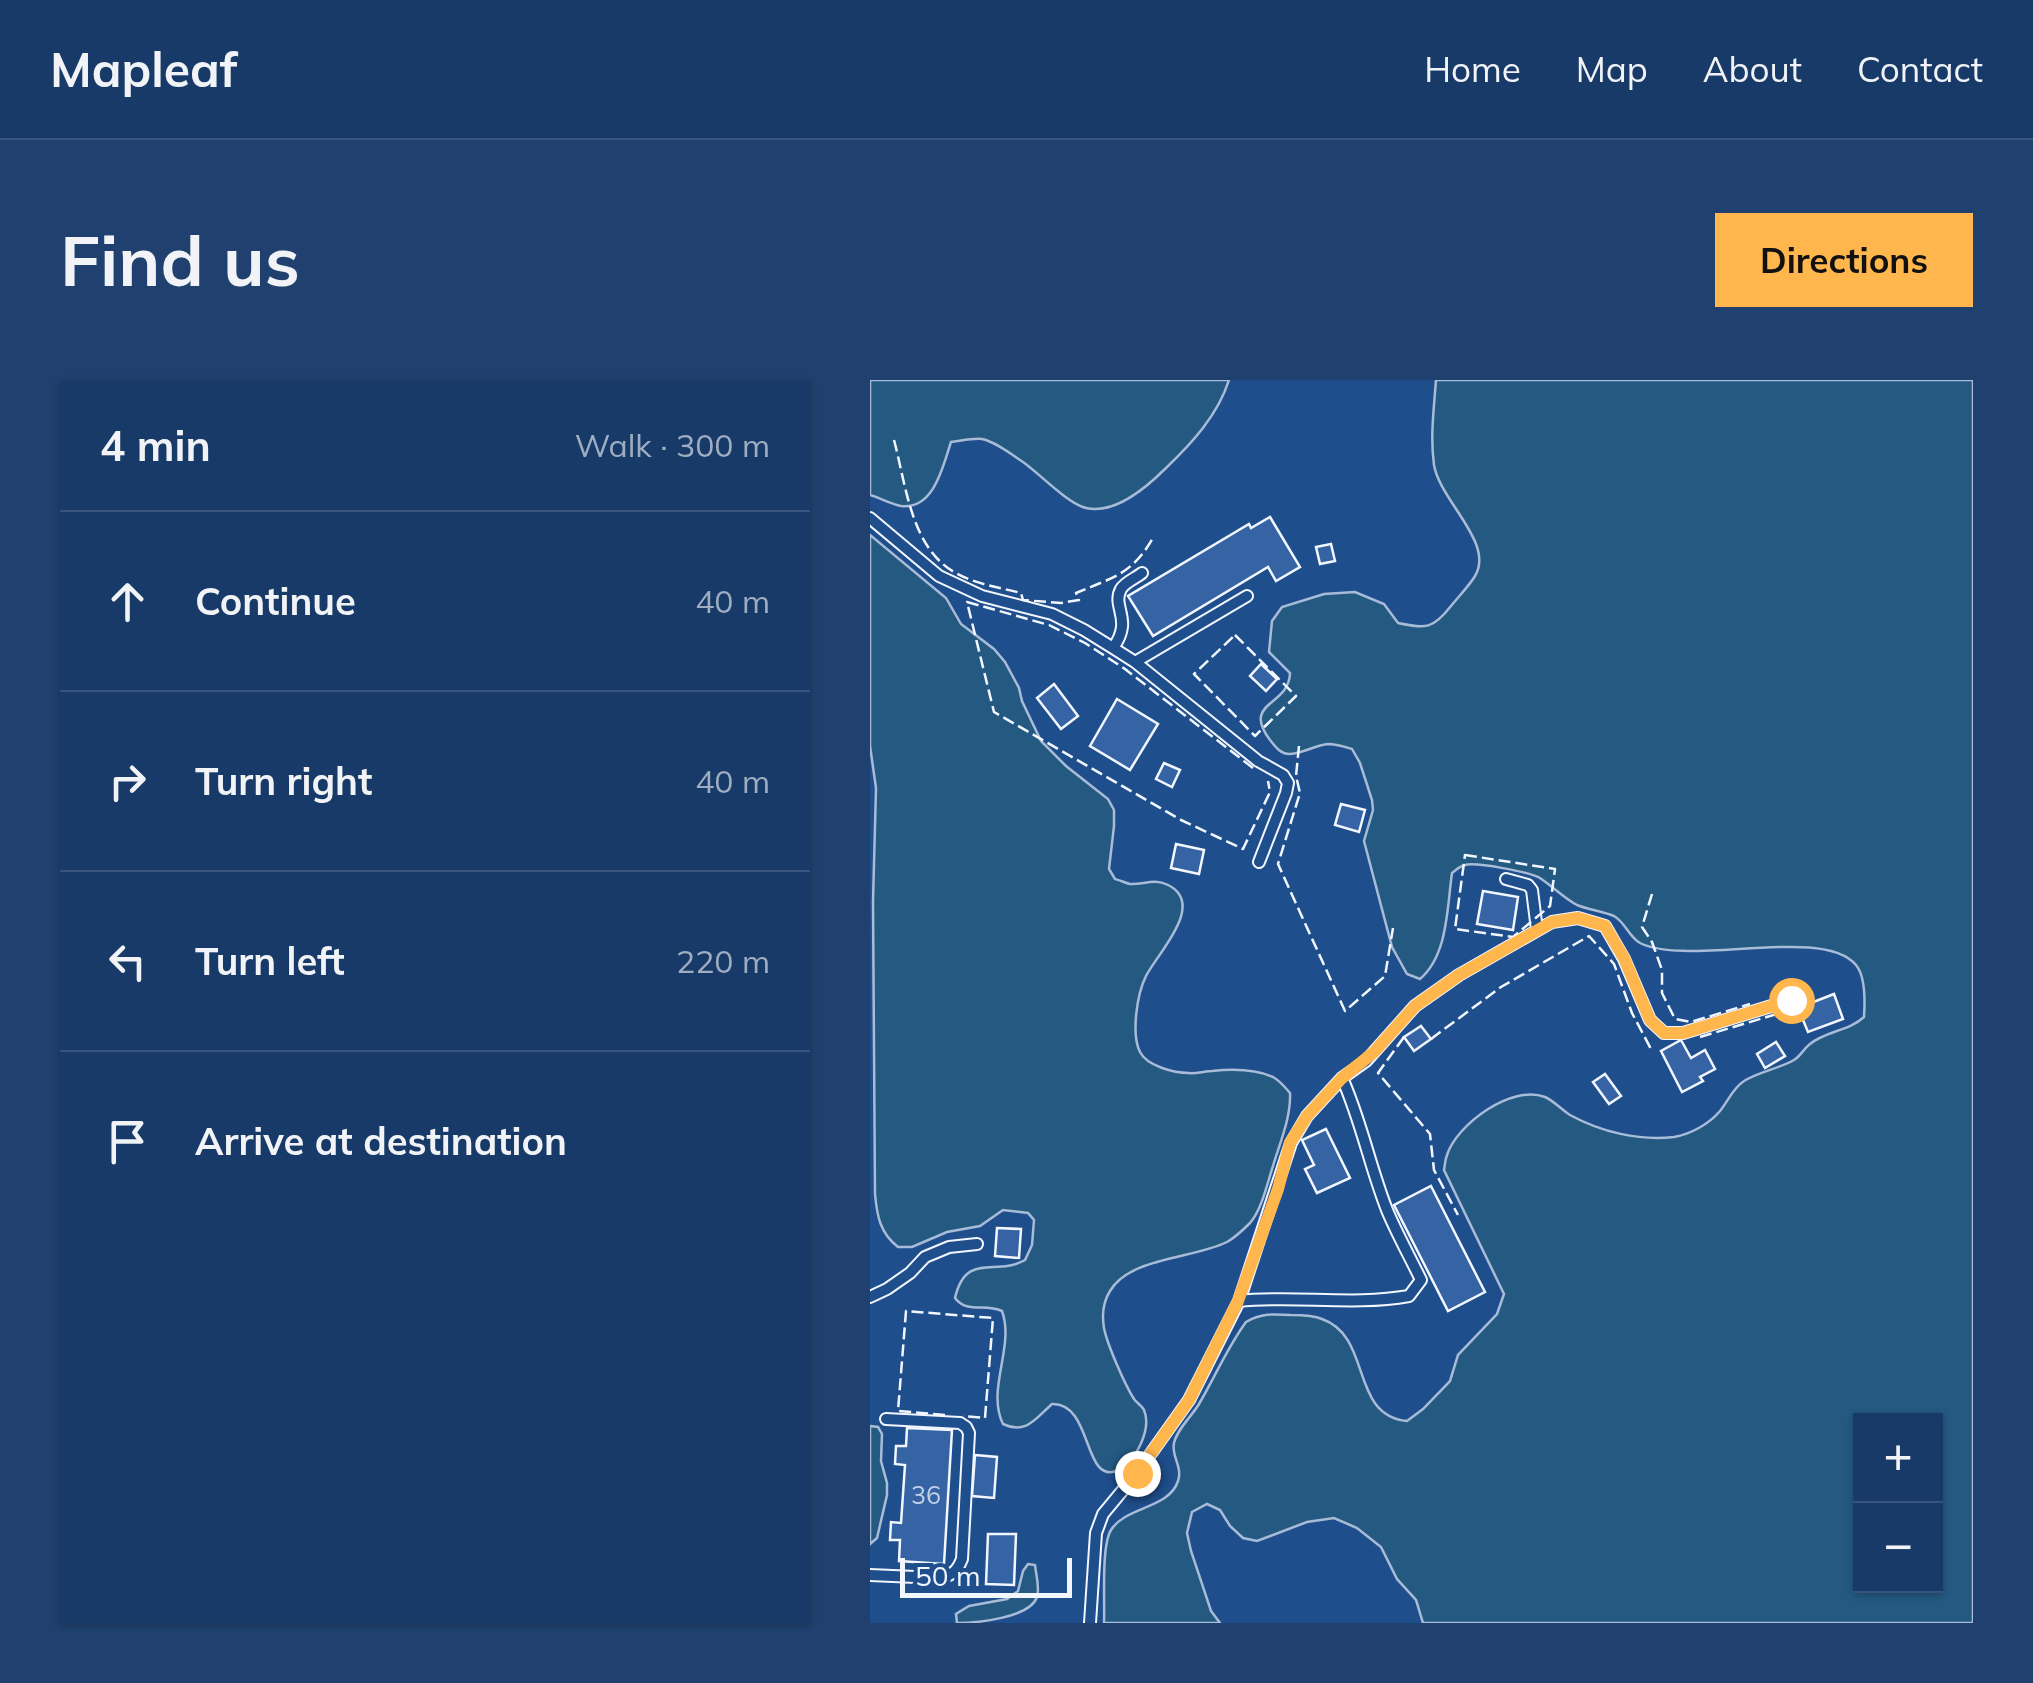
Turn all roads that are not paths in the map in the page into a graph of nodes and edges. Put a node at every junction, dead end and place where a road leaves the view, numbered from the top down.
1 (870, 518) edge
2 (1142, 573) dead end
3 (1247, 596) dead end
4 (1113, 648) junction
5 (1135, 662) junction
6 (1259, 862) dead end
7 (1506, 879) dead end
8 (1537, 930) junction
9 (1791, 1000) dead end
10 (1342, 1078) junction
11 (977, 1244) dead end
12 (870, 1296) edge
13 (1238, 1301) junction
14 (886, 1419) dead end
15 (870, 1575) edge
16 (1090, 1623) edge

1 - 4 lane
2 - 4 lane
3 - 5 lane
4 - 5 lane
5 - 6 lane
7 - 8 lane
8 - 9 lane
8 - 10 lane
10 - 13 lane
10 - 13 lane
11 - 12 lane
13 - 16 lane
14 - 15 lane

